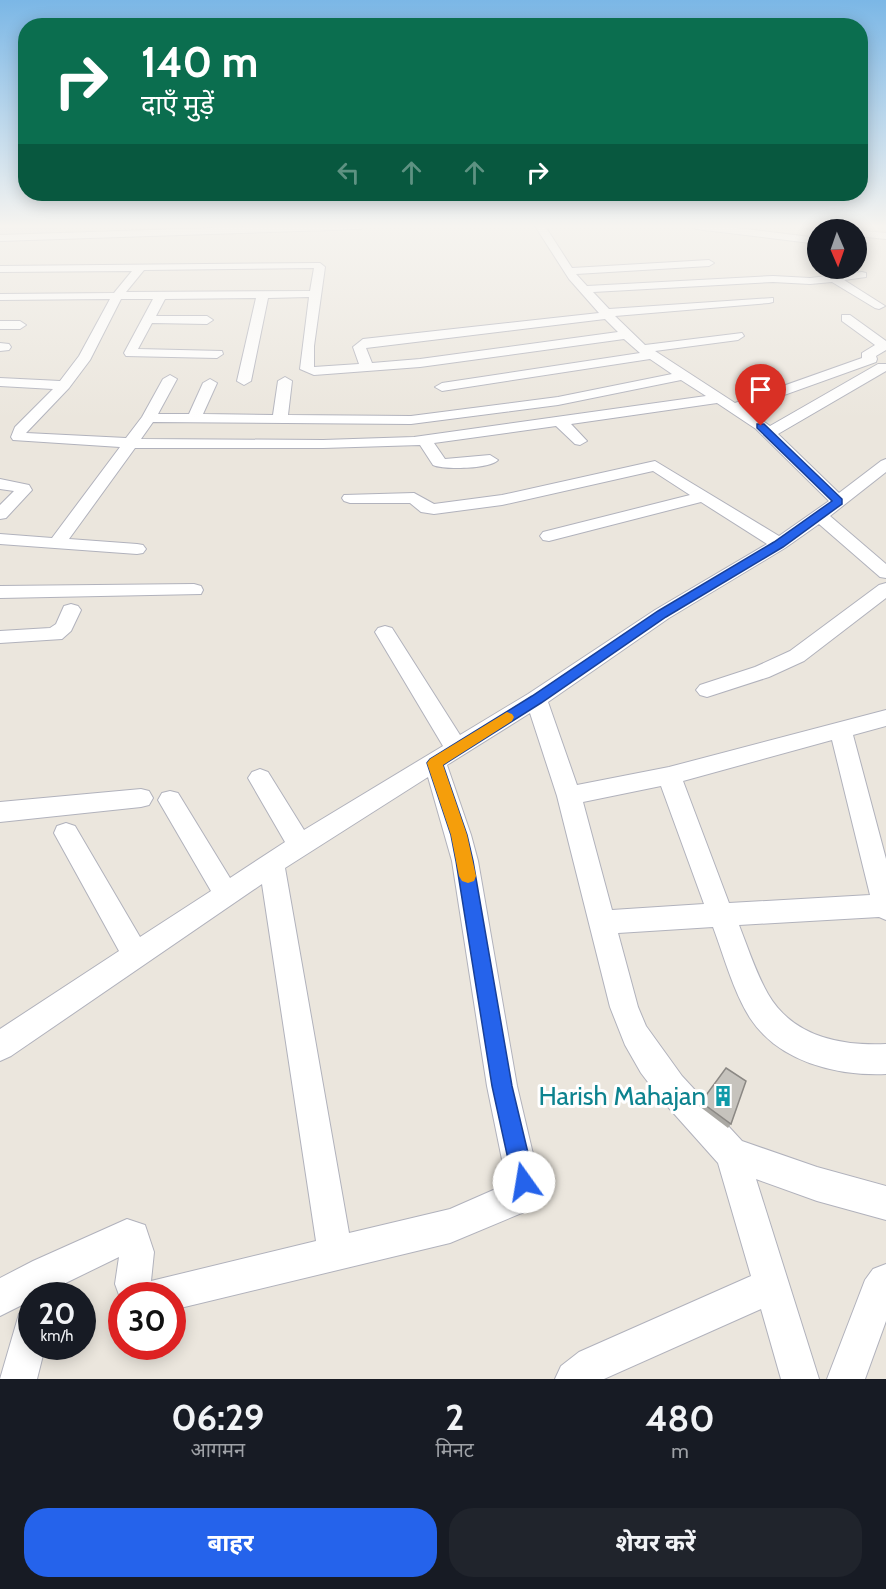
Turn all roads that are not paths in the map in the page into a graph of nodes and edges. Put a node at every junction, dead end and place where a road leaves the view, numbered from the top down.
1 (122, 290) edge
2 (316, 290) edge
3 (586, 290) edge
4 (855, 290) edge
5 (263, 294) junction
6 (315, 294) junction
7 (118, 295) junction
8 (161, 295) junction
9 (0, 297) edge
10 (769, 300) dead end
11 (882, 306) edge
12 (608, 314) junction
13 (148, 320) junction
14 (207, 320) dead end
15 (0, 325) edge
16 (20, 325) dead end
17 (626, 335) junction
18 (430, 336) junction
19 (738, 336) dead end
20 (409, 339) junction
21 (646, 352) junction
22 (216, 354) dead end
23 (447, 359) junction
24 (873, 360) edge
25 (420, 363) junction
26 (367, 367) junction
27 (685, 375) junction
28 (170, 379) dead end
29 (244, 381) dead end
30 (285, 381) dead end
31 (0, 382) edge
32 (210, 383) dead end
33 (64, 385) junction
34 (442, 387) dead end
35 (718, 399) junction
36 (732, 409) junction
37 (195, 417) junction
38 (149, 418) junction
39 (280, 419) junction
40 (561, 422) junction
41 (0, 427) edge
42 (20, 430) junction
43 (769, 433) junction
44 (424, 439) junction
45 (580, 441) dead end
46 (131, 443) junction
47 (490, 460) dead end
48 (886, 464) edge
49 (0, 484) edge
50 (704, 496) junction
51 (350, 498) dead end
52 (839, 502) junction
53 (0, 514) edge
54 (820, 516) junction
55 (549, 536) dead end
56 (0, 539) edge
57 (56, 544) junction
58 (778, 544) junction
59 (137, 549) dead end
60 (886, 573) edge
61 (886, 589) edge
62 (194, 590) dead end
63 (0, 592) edge
64 (71, 610) dead end
65 (385, 632) dead end
66 (0, 637) edge
67 (707, 690) dead end
68 (536, 699) junction
69 (886, 718) edge
70 (841, 731) junction
71 (446, 756) junction
72 (669, 776) junction
73 (260, 778) dead end
74 (568, 796) junction
75 (141, 798) dead end
76 (170, 800) dead end
77 (0, 812) edge
78 (66, 833) dead end
79 (300, 845) junction
80 (272, 865) junction
81 (226, 895) junction
82 (886, 906) edge
83 (721, 916) junction
84 (602, 922) junction
85 (136, 956) junction
86 (0, 1046) edge
87 (886, 1059) edge
88 (732, 1154) junction
89 (886, 1203) edge
90 (335, 1254) junction
91 (46, 1282) edge
92 (134, 1282) edge
93 (886, 1282) edge
94 (771, 1286) junction
95 (186, 1289) edge
96 (18, 1292) edge
97 (0, 1298) edge
98 (23, 1360) edge
99 (18, 1379) edge
100 (573, 1379) edge
101 (800, 1379) edge
102 (846, 1379) edge

1 - 7 street
2 - 6 street
3 - 12 street
4 - 11 street
5 - 6 street
5 - 8 street
5 - 29 street
6 - 26 street
7 - 8 street
7 - 9 street
7 - 33 street
8 - 13 street
10 - 12 street
11 - 24 street
12 - 17 street
12 - 18 street
13 - 14 street
13 - 22 street
15 - 16 street
17 - 21 street
17 - 23 street
18 - 20 street
18 - 23 street
19 - 21 street
20 - 25 street
20 - 26 street
21 - 27 street
21 - 34 street
23 - 25 street
24 - 36 street
24 - 43 street
25 - 26 street
27 - 35 street
27 - 39 street
28 - 38 street
30 - 39 street
31 - 33 street
32 - 37 street
33 - 42 street
35 - 36 street
35 - 40 street
36 - 43 street
37 - 38 street
37 - 39 street
38 - 46 street
40 - 44 street
40 - 45 street
41 - 42 street
42 - 46 street
43 - 52 street
44 - 46 street
44 - 47 street
46 - 57 street
48 - 52 street
49 - 53 street
50 - 51 street
50 - 55 street
50 - 58 street
52 - 54 street
54 - 58 street
54 - 60 street
56 - 57 street
57 - 59 street
58 - 68 street
61 - 67 street
62 - 63 street
64 - 66 street
65 - 71 street
68 - 71 street
68 - 74 street
69 - 70 street
70 - 72 street
70 - 82 street
71 - 79 street
71 - 90 street
72 - 74 street
72 - 83 street
73 - 79 street
74 - 84 street
75 - 77 street
76 - 81 street
78 - 85 street
79 - 80 street
80 - 81 street
80 - 90 street
81 - 85 street
82 - 83 street
83 - 84 street
83 - 87 street
84 - 88 street
85 - 86 street
88 - 89 street
88 - 94 street
90 - 95 street
91 - 92 street
93 - 102 street
94 - 100 street
94 - 101 street
96 - 97 street
98 - 99 street

